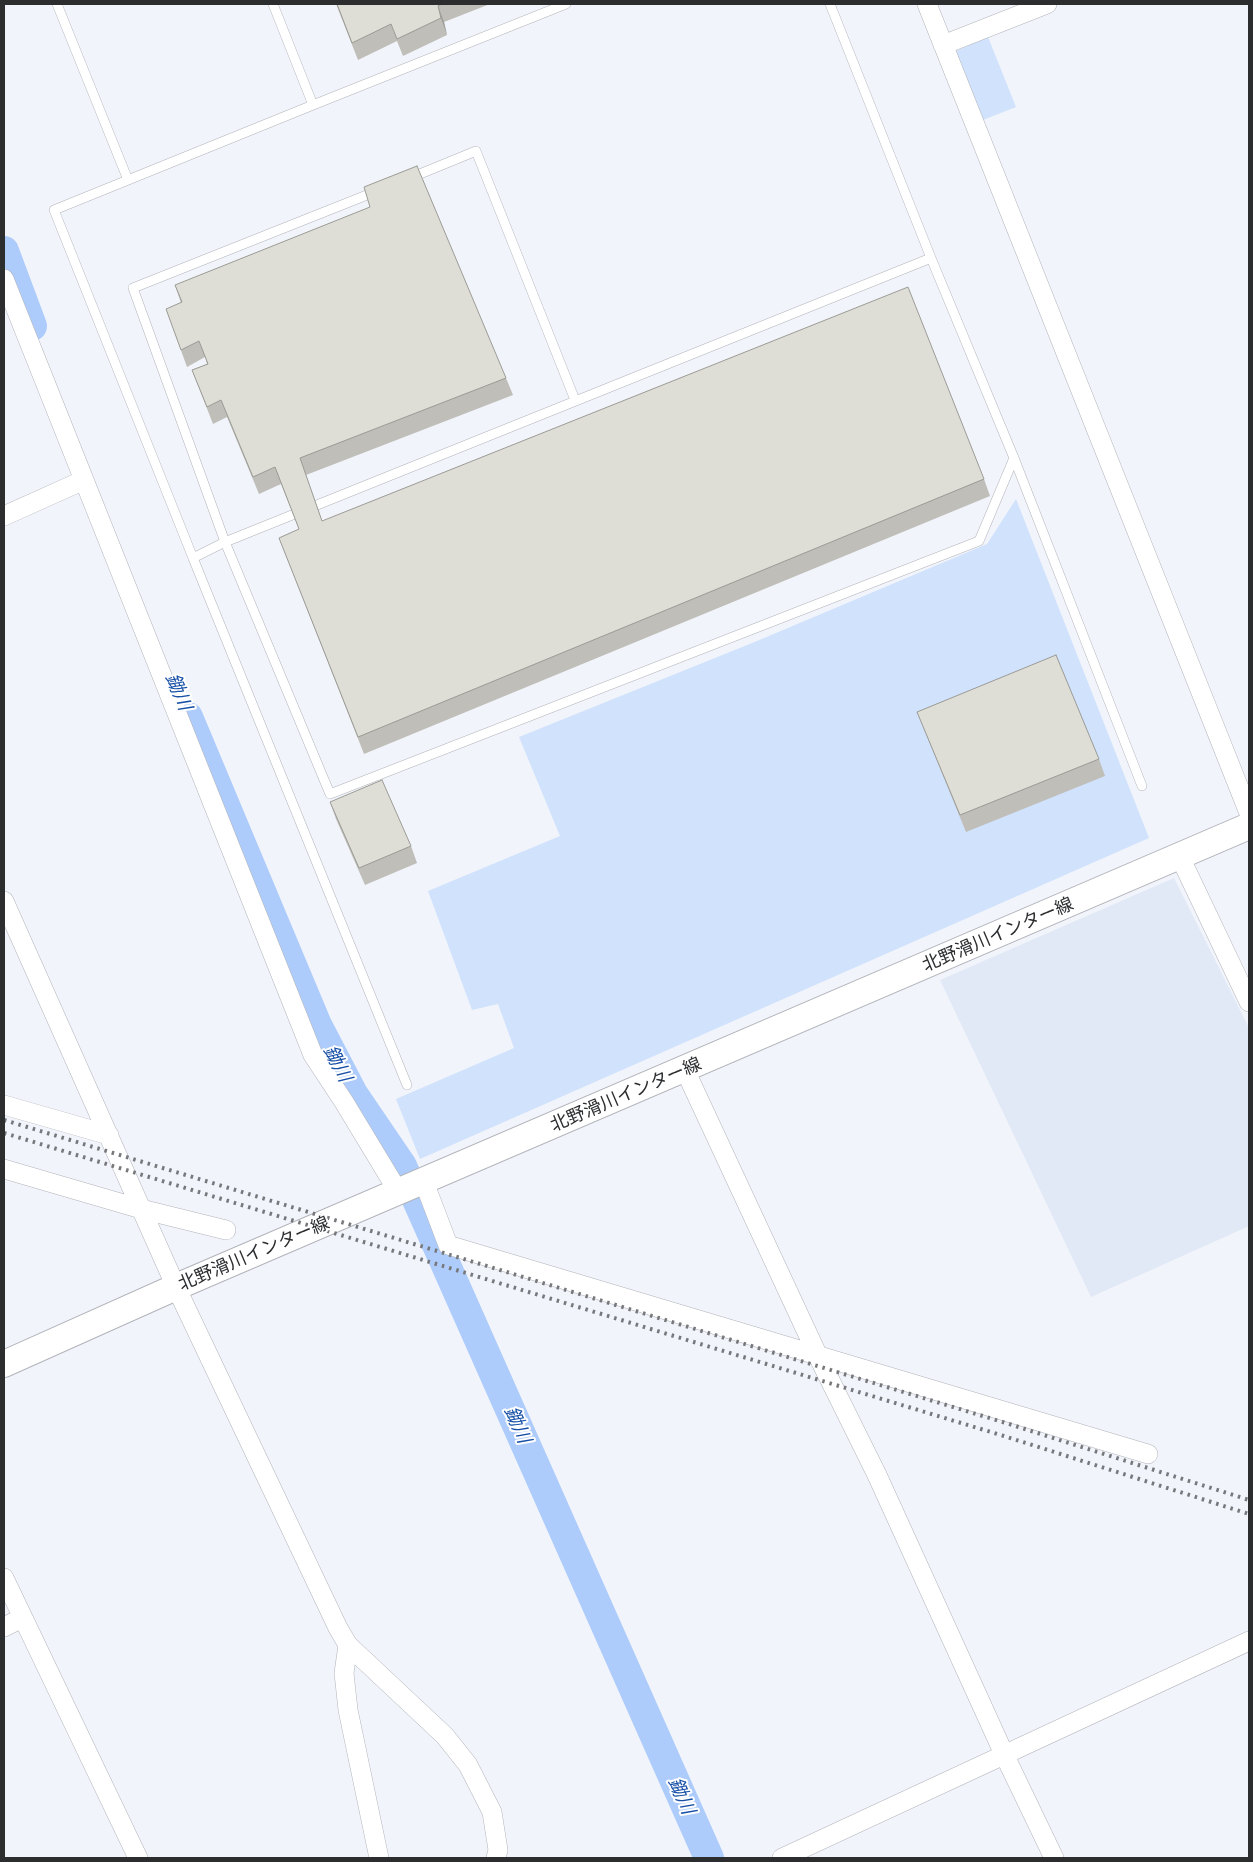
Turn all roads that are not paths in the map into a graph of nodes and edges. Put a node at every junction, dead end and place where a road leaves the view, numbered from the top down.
1 (57, 4) edge
2 (273, 4) edge
3 (566, 4) edge
4 (830, 4) edge
5 (927, 4) edge
6 (1047, 4) edge
7 (943, 45) junction
8 (313, 105) junction
9 (128, 180) junction
10 (402, 181) edge
11 (383, 188) edge
12 (931, 258) junction
13 (4, 279) edge
14 (575, 400) junction
15 (1014, 458) junction
16 (84, 480) junction
17 (4, 516) edge
18 (225, 542) junction
19 (193, 558) junction
20 (1142, 786) dead end
21 (1249, 813) edge
22 (1249, 826) edge
23 (1180, 857) junction
24 (4, 900) edge
25 (1249, 1002) edge
26 (685, 1070) junction
27 (407, 1085) dead end
28 (4, 1105) edge
29 (109, 1135) junction
30 (4, 1169) edge
31 (424, 1182) junction
32 (399, 1192) junction
33 (141, 1209) junction
34 (226, 1230) dead end
35 (176, 1287) junction
36 (818, 1356) junction
37 (4, 1364) edge
38 (1148, 1454) dead end
39 (4, 1578) edge
40 (22, 1618) junction
41 (4, 1627) edge
42 (1249, 1641) edge
43 (348, 1645) junction
44 (1004, 1754) junction
45 (138, 1858) edge
46 (379, 1858) edge
47 (496, 1858) edge
48 (782, 1858) edge
49 (1054, 1858) edge

1 - 9 lane
2 - 8 lane
3 - 8 lane
4 - 12 lane
5 - 7 street
6 - 7 street
7 - 21 street
8 - 9 lane
9 - 19 lane
10 - 14 lane
11 - 18 lane
12 - 14 lane
12 - 15 lane
13 - 16 street
14 - 18 lane
15 - 18 lane
15 - 20 lane
16 - 17 street
16 - 32 street
18 - 19 lane
19 - 27 lane
22 - 23 main road, 北野滑川インター線
23 - 25 street
23 - 26 main road, 北野滑川インター線
24 - 29 street
26 - 31 main road, 北野滑川インター線
26 - 36 street
28 - 29 street
29 - 33 street
30 - 33 street
31 - 32 main road, 北野滑川インター線
31 - 36 street
32 - 35 main road, 北野滑川インター線
33 - 34 street
33 - 35 street
35 - 37 main road, 北野滑川インター線
35 - 43 street
36 - 38 street
36 - 44 street
39 - 40 street
40 - 41 street
40 - 45 street
42 - 44 street
43 - 46 street
43 - 47 street
44 - 48 street
44 - 49 street

